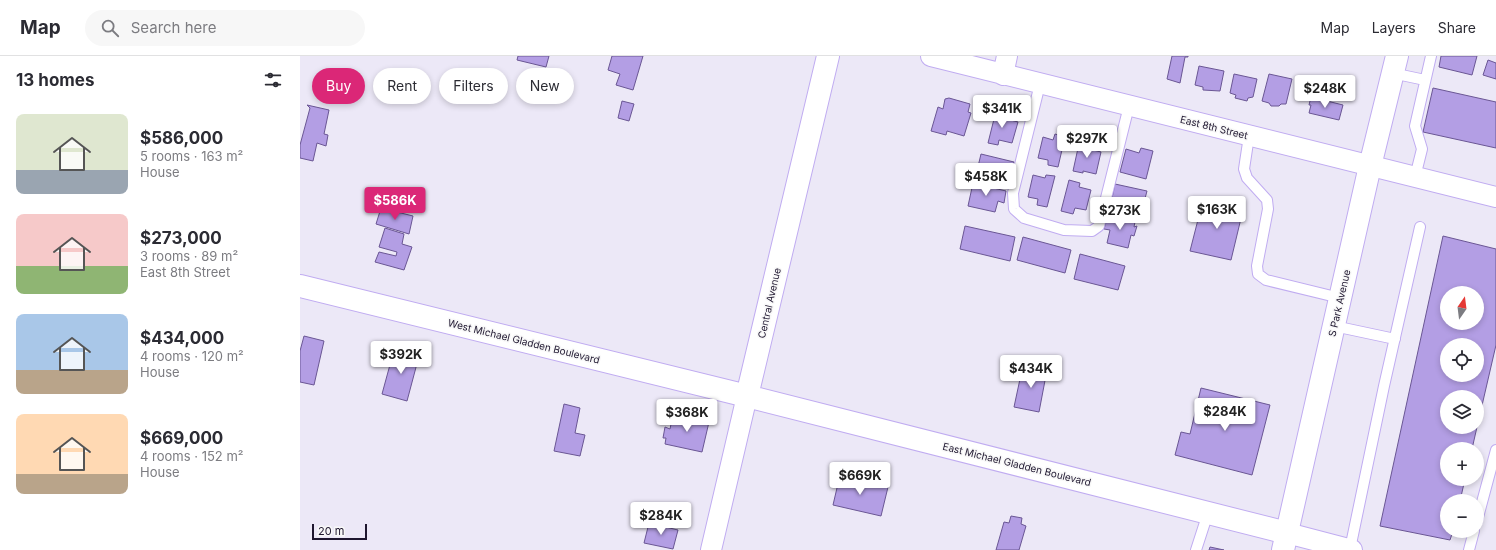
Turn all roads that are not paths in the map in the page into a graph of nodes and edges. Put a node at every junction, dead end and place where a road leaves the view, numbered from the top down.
1 (828, 56) edge
2 (931, 56) edge
3 (1431, 56) edge
4 (1005, 65) edge
5 (1394, 65) edge
6 (1425, 80) junction
7 (1040, 84) junction
8 (1128, 106) junction
9 (1249, 136) junction
10 (1370, 166) junction
11 (1415, 177) junction
12 (1496, 197) edge
13 (1420, 227) dead end
14 (300, 286) edge
15 (1340, 298) junction
16 (1334, 326) junction
17 (1395, 338) junction
18 (747, 396) junction
19 (1496, 450) edge
20 (1484, 495) edge
21 (1208, 513) junction
22 (1472, 538) edge
23 (1285, 541) edge
24 (711, 550) edge
25 (1196, 550) edge
26 (1351, 550) edge
27 (1469, 550) edge

1 - 18 main road, Central Avenue
2 - 4 street, East 8th Street
3 - 6 lane
4 - 7 street, East 8th Street
5 - 6 lane
5 - 10 main road, S Park Avenue
6 - 11 lane
7 - 8 street, East 8th Street
7 - 8 lane
8 - 9 street, East 8th Street
9 - 10 street, East 8th Street
9 - 15 lane
10 - 11 street, East 8th Street
10 - 15 main road, S Park Avenue
11 - 12 street, East 8th Street
13 - 17 lane
14 - 18 main road, West Michael Gladden Boulevard
15 - 16 main road, S Park Avenue
16 - 17 lane
16 - 23 main road, S Park Avenue
17 - 26 lane
18 - 21 main road, East Michael Gladden Boulevard
18 - 24 street, Central Avenue
19 - 20 lane
21 - 23 main road, East Michael Gladden Boulevard
21 - 25 lane
22 - 27 lane
23 - 26 street

